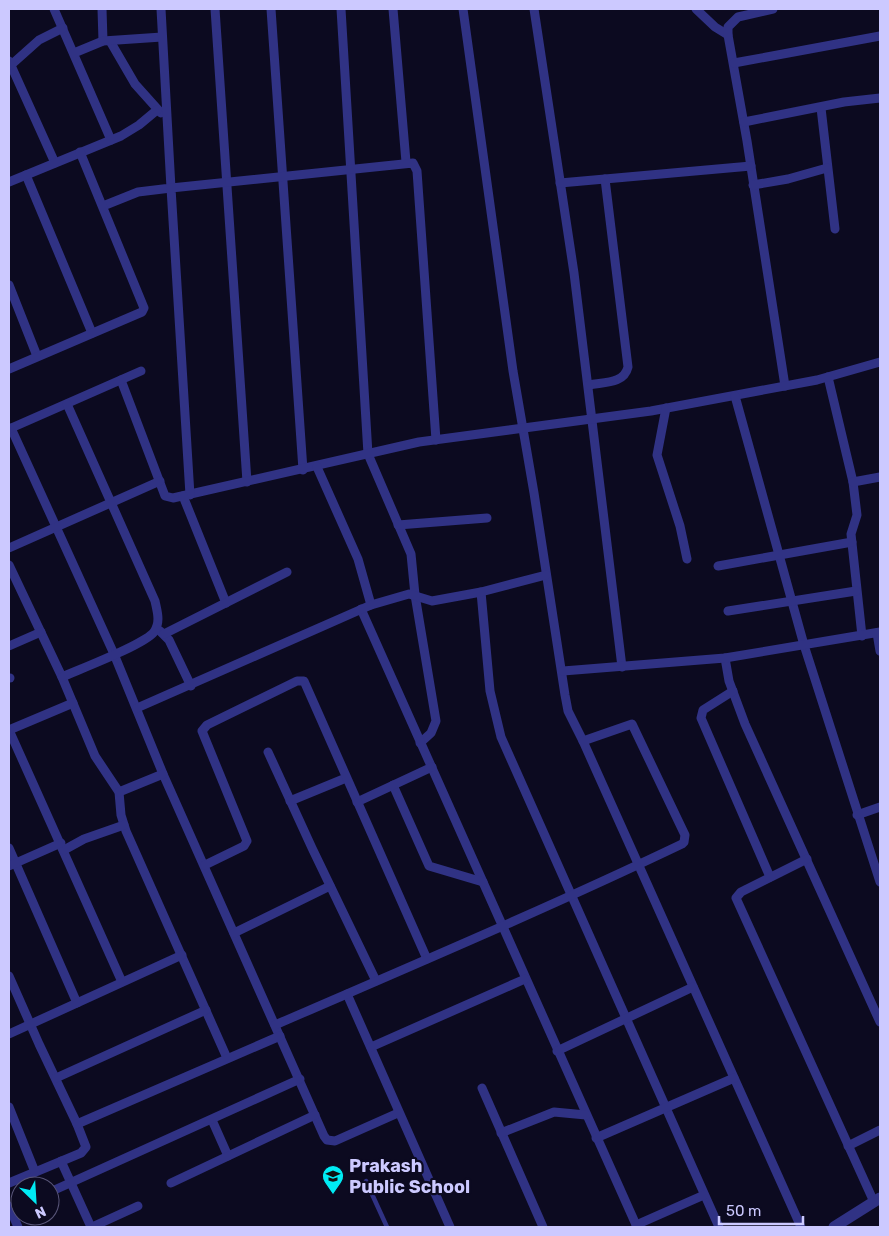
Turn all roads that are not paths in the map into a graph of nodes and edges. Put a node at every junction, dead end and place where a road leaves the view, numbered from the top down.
1 (54, 9) edge
2 (102, 9) edge
3 (161, 9) edge
4 (215, 9) edge
5 (271, 9) edge
6 (341, 9) edge
7 (393, 9) edge
8 (463, 9) edge
9 (534, 9) edge
10 (696, 9) edge
11 (773, 9) edge
12 (755, 10) edge
13 (63, 28) junction
14 (728, 35) junction
15 (880, 36) edge
16 (162, 37) junction
17 (106, 41) junction
18 (74, 53) junction
19 (10, 63) edge
20 (734, 63) junction
21 (880, 98) edge
22 (821, 108) junction
23 (157, 110) junction
24 (167, 118) junction
25 (744, 122) junction
26 (111, 140) junction
27 (80, 152) junction
28 (406, 162) junction
29 (55, 163) junction
30 (750, 166) junction
31 (827, 168) junction
32 (352, 170) junction
33 (26, 175) junction
34 (282, 178) junction
35 (606, 179) junction
36 (9, 182) edge
37 (226, 182) junction
38 (560, 183) junction
39 (753, 184) junction
40 (171, 188) junction
41 (103, 206) junction
42 (835, 229) dead end
43 (9, 285) edge
44 (92, 333) junction
45 (37, 356) junction
46 (880, 362) edge
47 (9, 368) edge
48 (141, 371) dead end
49 (828, 377) junction
50 (121, 380) junction
51 (589, 385) junction
52 (785, 386) junction
53 (735, 396) junction
54 (67, 404) junction
55 (666, 408) junction
56 (593, 420) junction
57 (10, 428) edge
58 (524, 430) junction
59 (436, 440) junction
60 (368, 454) junction
61 (318, 467) junction
62 (303, 470) junction
63 (880, 477) edge
64 (160, 481) junction
65 (248, 482) junction
66 (853, 482) junction
67 (187, 495) junction
68 (112, 503) junction
69 (487, 518) dead end
70 (398, 525) junction
71 (55, 527) junction
72 (852, 542) junction
73 (9, 548) edge
74 (778, 556) junction
75 (686, 559) dead end
76 (9, 566) edge
77 (718, 566) dead end
78 (287, 572) dead end
79 (546, 575) junction
80 (856, 591) junction
81 (481, 592) junction
82 (415, 595) junction
83 (792, 602) junction
84 (226, 604) junction
85 (371, 606) junction
86 (361, 609) junction
87 (728, 611) dead end
88 (155, 628) junction
89 (41, 632) junction
90 (879, 632) edge
91 (164, 634) junction
92 (862, 636) junction
93 (804, 645) junction
94 (9, 646) edge
95 (880, 651) edge
96 (114, 654) junction
97 (725, 658) junction
98 (622, 667) junction
99 (563, 671) junction
100 (62, 677) junction
101 (191, 686) junction
102 (733, 691) junction
103 (73, 702) junction
104 (136, 708) junction
105 (9, 730) edge
106 (583, 741) junction
107 (420, 743) junction
108 (268, 752) dead end
109 (432, 767) junction
110 (163, 774) junction
111 (346, 778) junction
112 (393, 785) junction
113 (119, 792) junction
114 (290, 802) junction
115 (357, 802) junction
116 (880, 807) edge
117 (857, 815) junction
118 (124, 825) junction
119 (62, 846) junction
120 (9, 848) edge
121 (807, 859) junction
122 (12, 864) edge
123 (205, 865) junction
124 (638, 865) junction
125 (770, 878) junction
126 (483, 882) junction
127 (880, 882) edge
128 (330, 886) junction
129 (572, 895) junction
130 (502, 924) junction
131 (234, 932) junction
132 (182, 955) junction
133 (427, 958) junction
134 (9, 976) edge
135 (526, 980) junction
136 (376, 981) junction
137 (122, 982) junction
138 (693, 987) junction
139 (346, 994) junction
140 (77, 1003) junction
141 (206, 1010) junction
142 (628, 1018) junction
143 (880, 1022) edge
144 (29, 1024) junction
145 (275, 1025) junction
146 (9, 1034) edge
147 (280, 1036) junction
148 (371, 1047) junction
149 (557, 1051) junction
150 (227, 1058) junction
151 (56, 1078) junction
152 (734, 1078) junction
153 (300, 1079) junction
154 (482, 1088) dead end
155 (9, 1107) edge
156 (665, 1107) junction
157 (398, 1113) junction
158 (315, 1115) junction
159 (586, 1115) junction
160 (212, 1120) junction
161 (77, 1124) junction
162 (880, 1130) edge
163 (501, 1133) junction
164 (596, 1138) junction
165 (848, 1146) junction
166 (228, 1156) junction
167 (61, 1161) junction
168 (35, 1172) junction
169 (366, 1181) dead end
170 (70, 1182) junction
171 (171, 1182) dead end
172 (9, 1183) edge
173 (60, 1187) edge
174 (704, 1195) junction
175 (877, 1200) edge
176 (138, 1206) dead end
177 (636, 1226) edge
178 (92, 1227) edge
179 (387, 1227) edge
180 (450, 1227) edge
181 (543, 1227) edge
182 (719, 1227) edge
183 (801, 1227) edge
184 (834, 1227) edge

1 - 13 street
2 - 17 street
3 - 16 street
4 - 37 street
5 - 34 street
6 - 32 street
7 - 28 street
8 - 58 street
9 - 38 street
10 - 14 street
11 - 12 street
12 - 14 street
13 - 18 street
13 - 19 street
14 - 20 street
15 - 20 street
16 - 17 street
16 - 24 street
17 - 18 street
17 - 23 street
18 - 26 street
19 - 29 street
20 - 25 street
21 - 22 street
22 - 25 street
22 - 31 street
23 - 24 street
23 - 26 street
24 - 40 street
25 - 30 street
26 - 27 street
27 - 29 street
27 - 41 street
28 - 32 street
28 - 59 street
29 - 33 street
30 - 35 street
30 - 39 street
31 - 39 street
31 - 42 street
32 - 34 street
32 - 60 street
33 - 36 street
33 - 44 street
34 - 37 street
34 - 62 street
35 - 38 street
35 - 51 street
37 - 40 street
37 - 65 street
38 - 51 street
39 - 52 street
40 - 41 street
40 - 67 street
41 - 44 street
43 - 45 street
44 - 45 street
45 - 47 street
46 - 49 street
48 - 50 street
49 - 52 street
49 - 66 street
50 - 54 street
50 - 64 street
51 - 56 street
52 - 53 street
53 - 55 street
53 - 74 street
54 - 57 street
54 - 68 street
55 - 56 street
55 - 75 street
56 - 58 street
56 - 98 street
57 - 71 street
58 - 59 street
58 - 79 street
59 - 60 street
60 - 61 street
60 - 70 street
61 - 62 street
61 - 85 street
62 - 65 street
63 - 66 street
64 - 67 street
64 - 68 street
65 - 67 street
66 - 72 street
67 - 84 street
68 - 71 street
68 - 88 street
69 - 70 street
70 - 82 street
71 - 73 street
71 - 96 street
72 - 74 street
72 - 80 street
74 - 77 street
74 - 83 street
76 - 89 street
78 - 84 street
79 - 81 street
79 - 99 street
80 - 83 street
80 - 92 street
81 - 82 street
81 - 129 street
82 - 85 street
82 - 107 street
83 - 87 street
83 - 93 street
84 - 91 street
85 - 86 street
86 - 101 street
86 - 107 street
88 - 91 street
88 - 96 street
89 - 94 street
89 - 100 street
90 - 92 street
90 - 95 street
91 - 101 street
92 - 93 street
93 - 97 street
93 - 117 street
96 - 100 street
96 - 104 street
97 - 98 street
97 - 102 street
98 - 99 street
99 - 106 street
100 - 103 street
101 - 104 street
102 - 121 street
102 - 125 street
103 - 105 street
103 - 113 street
104 - 110 street
105 - 119 street
106 - 124 street
106 - 124 street
107 - 109 street
108 - 114 street
109 - 112 street
109 - 126 street
110 - 113 street
110 - 123 street
111 - 114 street
111 - 115 street
111 - 123 street
112 - 115 street
112 - 126 street
113 - 118 street
114 - 128 street
115 - 133 street
116 - 117 street
117 - 127 street
118 - 119 street
118 - 132 street
119 - 122 street
119 - 137 street
120 - 122 street
121 - 125 street
121 - 143 street
122 - 140 street
123 - 131 street
124 - 129 street
124 - 138 street
125 - 165 street
126 - 130 street
128 - 131 street
128 - 136 street
129 - 130 street
129 - 142 street
130 - 133 street
130 - 135 street
131 - 145 street
132 - 137 street
132 - 141 street
133 - 136 street
134 - 144 street
135 - 148 street
135 - 149 street
136 - 139 street
137 - 140 street
138 - 142 street
138 - 152 street
139 - 145 street
139 - 148 street
140 - 144 street
141 - 150 street
141 - 151 street
142 - 149 street
142 - 156 street
144 - 146 street
144 - 151 street
145 - 147 street
147 - 150 street
147 - 153 street
148 - 157 street
149 - 159 street
150 - 161 street
151 - 161 street
152 - 156 street
152 - 183 street
153 - 158 street
153 - 160 street
154 - 163 street
155 - 168 street
156 - 164 street
156 - 174 street
157 - 158 street
157 - 180 street
158 - 166 street
159 - 163 street
159 - 164 street
160 - 166 street
160 - 170 street
161 - 167 street
162 - 165 street
163 - 181 street
164 - 177 street
165 - 175 street
166 - 171 street
167 - 168 street
167 - 170 street
168 - 172 street
169 - 179 lane
170 - 173 street
170 - 178 street
174 - 177 street
174 - 182 street
175 - 184 street
176 - 178 street

